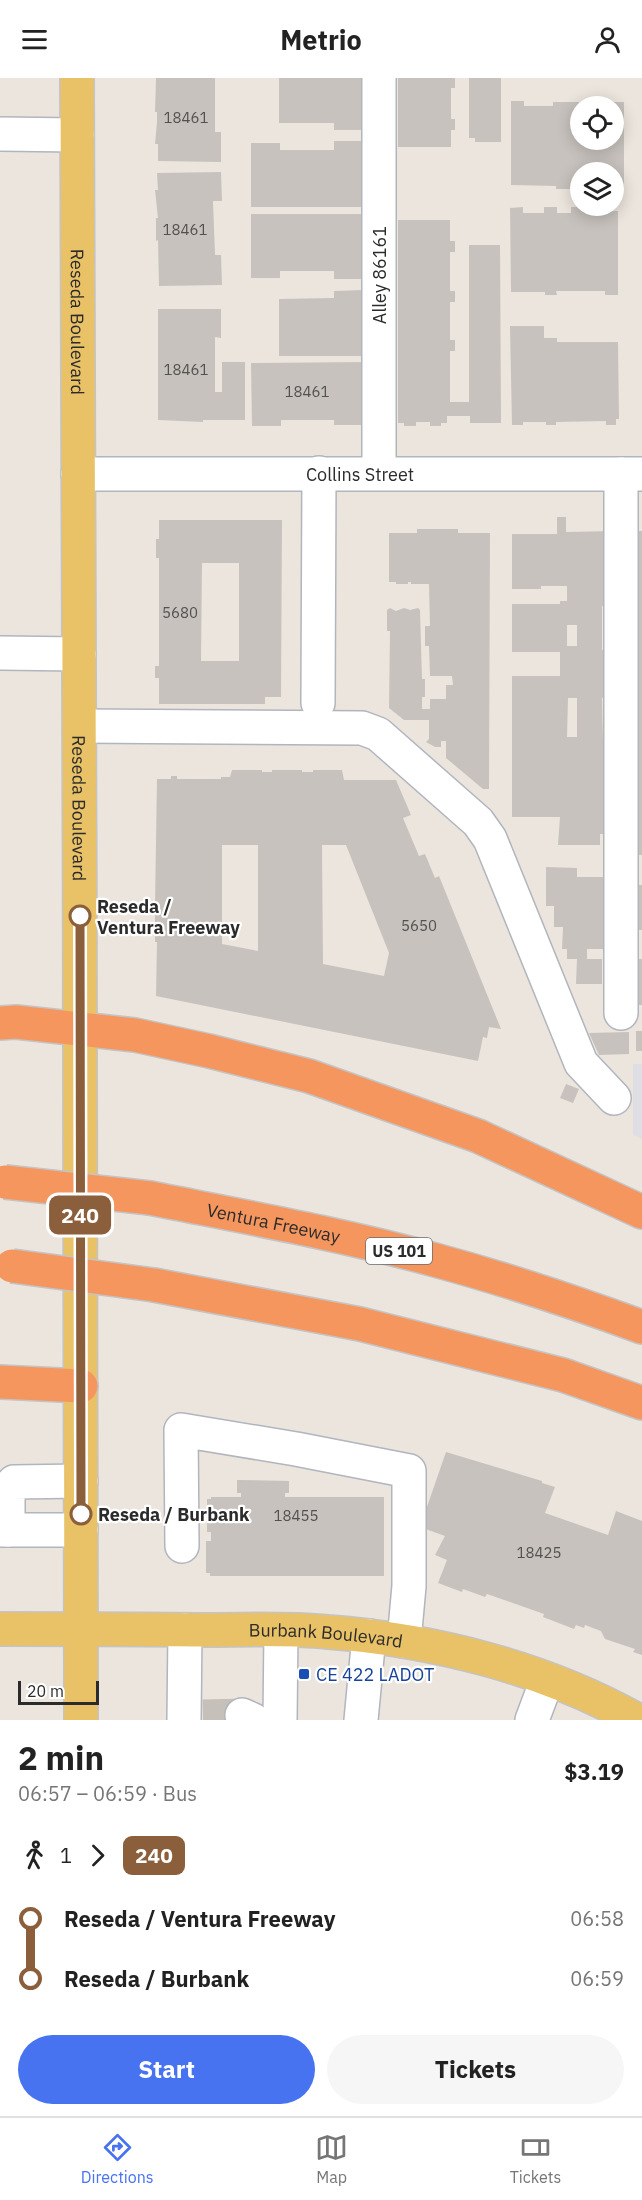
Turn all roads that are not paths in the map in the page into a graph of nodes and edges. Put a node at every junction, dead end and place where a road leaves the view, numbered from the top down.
1 (77, 78) edge
2 (379, 78) edge
3 (0, 134) edge
4 (77, 135) junction
5 (319, 473) junction
6 (379, 473) junction
7 (78, 474) junction
8 (632, 474) edge
9 (0, 653) edge
10 (79, 654) junction
11 (318, 703) dead end
12 (81, 726) junction
13 (621, 1013) dead end
14 (0, 1023) edge
15 (79, 1028) junction
16 (614, 1098) dead end
17 (3, 1182) edge
18 (642, 1212) edge
19 (6, 1265) edge
20 (642, 1327) edge
21 (0, 1382) edge
22 (81, 1386) junction
23 (642, 1403) edge
24 (81, 1481) junction
25 (4, 1530) edge
26 (81, 1530) junction
27 (182, 1546) dead end
28 (0, 1629) edge
29 (81, 1629) junction
30 (185, 1630) junction
31 (281, 1631) junction
32 (369, 1636) junction
33 (404, 1641) junction
34 (547, 1680) junction
35 (195, 1719) edge
36 (81, 1720) edge
37 (280, 1720) edge
38 (361, 1720) edge
39 (532, 1720) edge
40 (637, 1720) edge

1 - 4 main road, Reseda Boulevard
2 - 6 street, Alley 86161
3 - 4 street
4 - 7 main road, Reseda Boulevard
5 - 6 street, Collins Street
5 - 7 street, Collins Street
5 - 11 street
6 - 8 street, Collins Street
7 - 10 main road, Reseda Boulevard
8 - 13 street
9 - 10 street
10 - 12 main road, Reseda Boulevard
12 - 15 main road, Reseda Boulevard
12 - 16 street
14 - 15 highway
15 - 18 highway
15 - 22 main road, Reseda Boulevard
17 - 20 highway, Ventura Freeway / US 101, bridge
19 - 23 highway, bridge
21 - 22 highway
22 - 24 main road, Reseda Boulevard
24 - 25 street
24 - 26 main road, Reseda Boulevard
25 - 26 street
26 - 29 main road, Reseda Boulevard
27 - 33 street
28 - 29 main road, Burbank Boulevard
29 - 30 main road, Burbank Boulevard
29 - 36 main road, Reseda Boulevard
30 - 31 main road, Burbank Boulevard
30 - 35 street
31 - 32 main road, Burbank Boulevard
31 - 37 street
32 - 33 main road, Burbank Boulevard
32 - 38 street
33 - 34 main road, Burbank Boulevard
34 - 39 street
34 - 40 main road, Burbank Boulevard

